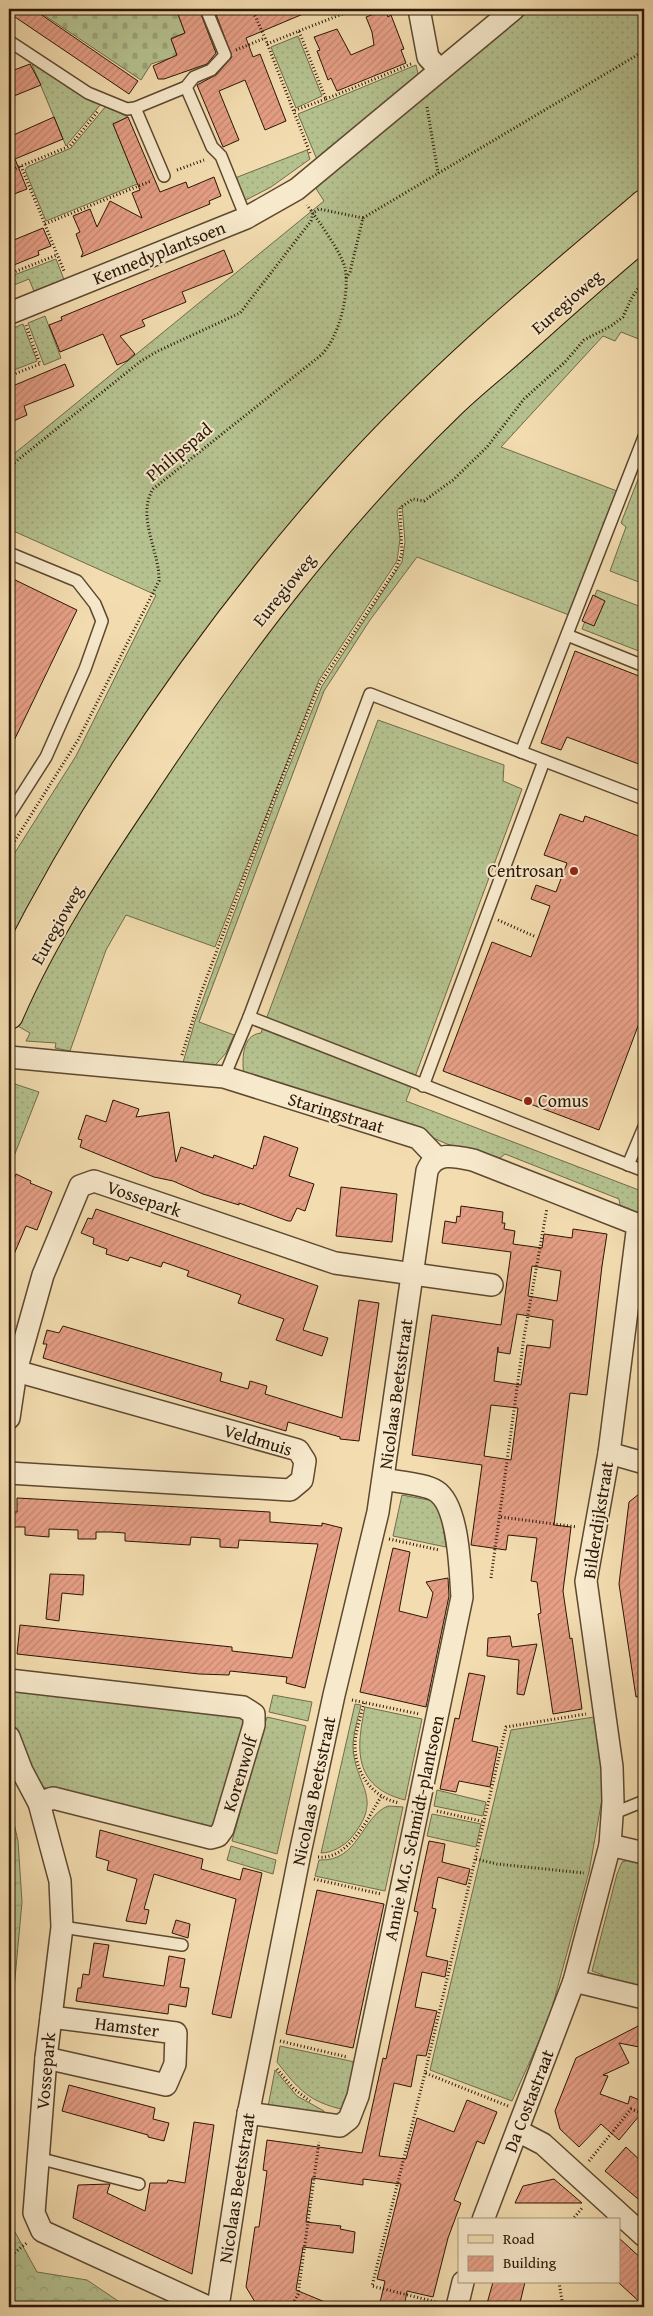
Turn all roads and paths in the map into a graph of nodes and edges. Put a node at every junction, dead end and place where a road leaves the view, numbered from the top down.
1 (206, 9) edge
2 (252, 9) edge
3 (355, 9) edge
4 (419, 9) edge
5 (514, 9) edge
6 (299, 31) junction
7 (265, 38) junction
8 (9, 41) edge
9 (267, 44) junction
10 (644, 51) edge
11 (225, 55) junction
12 (434, 64) junction
13 (186, 87) junction
14 (419, 90) junction
15 (326, 99) junction
16 (106, 101) junction
17 (135, 108) junction
18 (293, 111) junction
19 (218, 154) junction
20 (20, 166) junction
21 (9, 171) edge
22 (318, 172) junction
23 (438, 173) junction
24 (164, 176) junction
25 (297, 189) junction
26 (644, 204) edge
27 (313, 213) junction
28 (246, 218) junction
29 (362, 218) junction
30 (45, 224) junction
31 (644, 235) edge
32 (58, 255) junction
33 (9, 274) edge
34 (345, 278) junction
35 (644, 280) edge
36 (71, 288) junction
37 (14, 310) edge
38 (9, 376) edge
39 (644, 437) edge
40 (9, 467) edge
41 (9, 553) edge
42 (567, 635) junction
43 (644, 666) edge
44 (521, 752) junction
45 (544, 761) junction
46 (644, 799) edge
47 (9, 815) edge
48 (9, 850) edge
49 (486, 915) junction
50 (536, 937) dead end
51 (9, 973) edge
52 (9, 1015) edge
53 (249, 1017) junction
54 (9, 1057) edge
55 (175, 1072) junction
56 (224, 1077) junction
57 (423, 1086) junction
58 (644, 1127) edge
59 (437, 1158) junction
60 (628, 1165) junction
61 (644, 1171) edge
62 (550, 1190) junction
63 (641, 1226) edge
64 (413, 1275) junction
65 (492, 1285) dead end
66 (16, 1371) junction
67 (9, 1418) edge
68 (609, 1452) junction
69 (644, 1462) edge
70 (9, 1473) edge
71 (384, 1479) junction
72 (501, 1517) junction
73 (595, 1530) junction
74 (372, 1536) junction
75 (457, 1554) junction
76 (491, 1578) dead end
77 (9, 1680) edge
78 (334, 1695) junction
79 (364, 1703) junction
80 (604, 1711) junction
81 (438, 1718) junction
82 (9, 1737) edge
83 (381, 1798) junction
84 (644, 1801) edge
85 (39, 1803) junction
86 (418, 1807) junction
87 (612, 1814) junction
88 (485, 1822) junction
89 (610, 1845) junction
90 (300, 1853) junction
91 (644, 1853) edge
92 (476, 1859) junction
93 (296, 1875) junction
94 (602, 1875) junction
95 (398, 1898) junction
96 (62, 1927) junction
97 (182, 1945) dead end
98 (574, 1981) junction
99 (644, 1998) edge
100 (50, 2017) junction
101 (263, 2040) junction
102 (46, 2058) junction
103 (365, 2061) junction
104 (425, 2073) junction
105 (312, 2103) dead end
106 (248, 2113) junction
107 (644, 2114) edge
108 (521, 2122) junction
109 (321, 2124) junction
110 (38, 2158) junction
111 (578, 2175) junction
112 (139, 2184) dead end
113 (485, 2218) edge
114 (42, 2231) junction
115 (644, 2236) edge
116 (9, 2257) edge
117 (461, 2284) edge
118 (559, 2284) edge
119 (452, 2306) edge
120 (208, 2307) edge
121 (218, 2307) edge
122 (291, 2307) edge
123 (563, 2307) edge

1 - 11 lane
2 - 7 path
3 - 6 path
4 - 12 street
5 - 12 street, Kennedyplantsoen
6 - 9 path
6 - 15 path
7 - 9 path
7 - 11 path
8 - 16 lane
9 - 18 path
10 - 23 path
11 - 13 lane
12 - 14 street, Kennedyplantsoen
12 - 15 path
13 - 17 lane
13 - 19 lane, Kennedyplantsoen
14 - 22 street, Kennedyplantsoen
14 - 23 path
15 - 18 path
16 - 17 lane
16 - 20 path
17 - 24 lane
18 - 22 path
19 - 24 path
19 - 28 lane, Kennedyplantsoen
20 - 21 path
20 - 30 path, Kennedyplantsoen
22 - 25 street, Kennedyplantsoen
23 - 29 path
24 - 30 path
25 - 27 path, Philipspad
25 - 28 street, Kennedyplantsoen
26 - 51 main road, Euregioweg
27 - 29 path
27 - 34 path, Philipspad
27 - 40 path
28 - 36 street, Kennedyplantsoen
29 - 34 path
30 - 32 path, Kennedyplantsoen
31 - 52 main road, Euregioweg
32 - 33 path
32 - 36 path, Kennedyplantsoen
34 - 48 path, Philipspad
35 - 55 path
36 - 37 street, Kennedyplantsoen
37 - 38 path
39 - 42 lane
41 - 47 lane
42 - 43 lane
42 - 44 lane
44 - 45 lane
44 - 53 lane
45 - 46 lane
45 - 49 lane
49 - 50 path
49 - 57 lane
53 - 56 lane
53 - 57 lane
54 - 55 street, Staringstraat
55 - 56 street, Staringstraat
56 - 59 street, Staringstraat
57 - 60 lane
58 - 60 lane
59 - 62 street
59 - 64 street, Nicolaas Beetsstraat
60 - 61 lane
62 - 63 street
62 - 72 path
63 - 68 street, Bilderdijkstraat
64 - 65 street
64 - 66 street, Vossepark
64 - 71 street, Nicolaas Beetsstraat
66 - 67 street, Vossepark
66 - 70 street, Veldmuis
68 - 69 street
68 - 73 street, Bilderdijkstraat
71 - 74 street, Nicolaas Beetsstraat
71 - 75 street, Annie M.G. Schmidt-plantsoen
72 - 73 path
72 - 76 path
73 - 80 street, Bilderdijkstraat
74 - 75 path
74 - 78 street, Nicolaas Beetsstraat
75 - 81 street, Annie M.G. Schmidt-plantsoen
77 - 85 street, Korenwolf
78 - 79 path
78 - 90 street, Nicolaas Beetsstraat
79 - 81 path
79 - 83 path
80 - 87 street, Bilderdijkstraat
80 - 88 path
81 - 86 street, Annie M.G. Schmidt-plantsoen
82 - 85 street, Vossepark
83 - 86 path
83 - 90 path
84 - 87 lane
85 - 96 street, Vossepark
86 - 88 path
86 - 95 street, Annie M.G. Schmidt-plantsoen
87 - 89 street, Bilderdijkstraat
88 - 92 path
89 - 91 street
89 - 94 street, Bilderdijkstraat
90 - 93 street, Nicolaas Beetsstraat
92 - 94 path
92 - 104 path
93 - 95 path
93 - 101 street, Nicolaas Beetsstraat
94 - 98 street, Da Costastraat
95 - 103 street, Annie M.G. Schmidt-plantsoen
96 - 97 lane
96 - 100 street, Vossepark
98 - 99 street
98 - 108 street, Da Costastraat
100 - 102 street, Vossepark
100 - 102 street, Hamster
101 - 103 path
101 - 105 path
101 - 106 street, Nicolaas Beetsstraat
102 - 110 street, Vossepark
103 - 109 street, Annie M.G. Schmidt-plantsoen
104 - 108 path
104 - 119 path
106 - 109 street, Annie M.G. Schmidt-plantsoen
106 - 121 street, Nicolaas Beetsstraat
107 - 111 path
108 - 111 street
108 - 113 street, Da Costastraat
109 - 122 path
110 - 112 lane
110 - 114 street, Vossepark
111 - 115 street
114 - 116 path
114 - 120 street
117 - 119 street
118 - 123 path

